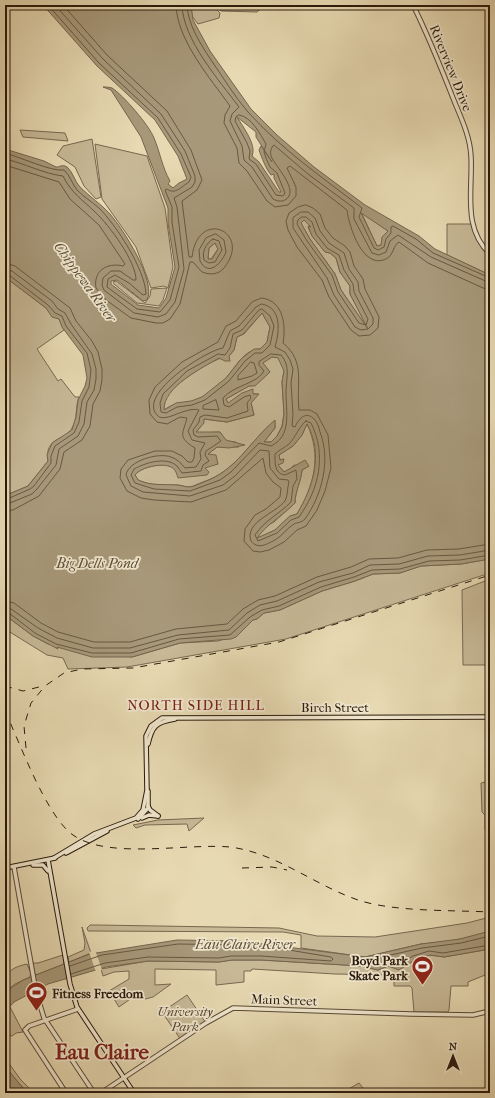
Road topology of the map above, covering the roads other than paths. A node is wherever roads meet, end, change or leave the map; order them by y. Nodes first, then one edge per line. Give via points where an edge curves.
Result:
1 (413, 5) edge
2 (490, 254) edge
3 (490, 717) edge
4 (147, 790) junction
5 (148, 805) junction
6 (145, 811) junction
7 (137, 820) junction
8 (54, 858) junction
9 (48, 860) junction
10 (26, 864) junction
11 (14, 867) junction
12 (5, 868) edge
13 (50, 875) junction
14 (78, 1009) junction
15 (490, 1011) edge
16 (46, 1020) junction
17 (124, 1078) junction
18 (66, 1093) edge
19 (94, 1093) edge
20 (101, 1093) edge
21 (134, 1093) edge

1 - 2 street, Riverview Drive via 438,59 468,138 471,156 471,218 477,236
3 - 4 street, Birch Street via 180,718 154,725 147,745
4 - 5 street
4 - 6 street
5 - 6 street
5 - 7 street via 149,810 158,816 147,816
6 - 7 street
6 - 8 street via 136,818 94,834
7 - 8 street via 101,834
8 - 9 street
9 - 10 street
9 - 13 street
10 - 11 street
10 - 13 street via 43,865
11 - 12 street
11 - 16 street via 34,984
13 - 14 street via 69,981
14 - 16 street
14 - 17 street
15 - 17 street, Main Street via 473,1015 429,1015 233,1008
16 - 18 street via 25,1029
16 - 19 street
17 - 20 street, Main Street
17 - 21 street

